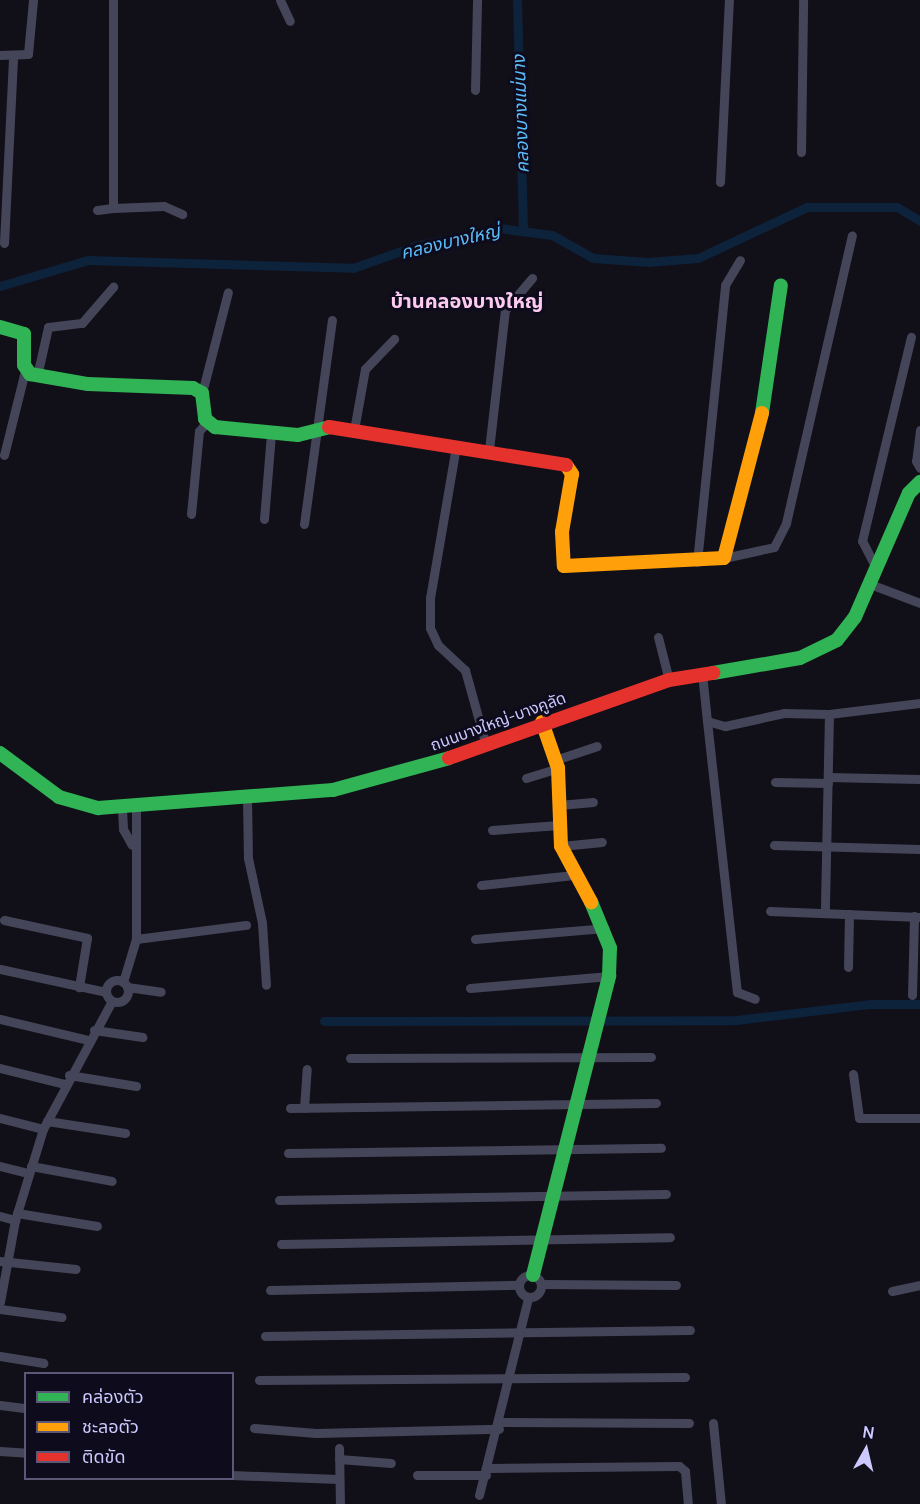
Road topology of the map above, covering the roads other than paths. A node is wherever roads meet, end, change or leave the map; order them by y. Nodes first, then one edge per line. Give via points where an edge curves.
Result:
1 (33, 0) edge
2 (113, 0) edge
3 (280, 0) edge
4 (477, 0) edge
5 (729, 0) edge
6 (803, 0) edge
7 (290, 21) dead end
8 (0, 55) edge
9 (14, 56) junction
10 (475, 90) dead end
11 (801, 152) dead end
12 (720, 182) dead end
13 (113, 208) junction
14 (97, 210) dead end
15 (182, 214) dead end
16 (852, 235) dead end
17 (4, 243) dead end
18 (740, 260) dead end
19 (532, 278) dead end
20 (781, 285) dead end
21 (113, 287) dead end
22 (228, 292) dead end
23 (332, 320) dead end
24 (0, 327) edge
25 (911, 337) dead end
26 (394, 339) dead end
27 (31, 374) junction
28 (202, 393) junction
29 (207, 422) junction
30 (318, 428) junction
31 (354, 430) junction
32 (920, 430) edge
33 (271, 433) junction
34 (456, 446) junction
35 (489, 450) junction
36 (4, 455) dead end
37 (920, 468) edge
38 (920, 482) edge
39 (191, 514) dead end
40 (264, 519) dead end
41 (304, 524) dead end
42 (724, 558) junction
43 (697, 562) junction
44 (876, 568) junction
45 (870, 584) junction
46 (920, 603) edge
47 (658, 637) dead end
48 (702, 673) junction
49 (669, 680) junction
50 (920, 703) edge
51 (829, 714) junction
52 (707, 722) junction
53 (542, 723) junction
54 (485, 742) junction
55 (597, 746) dead end
56 (0, 753) edge
57 (556, 764) junction
58 (526, 778) dead end
59 (920, 779) edge
60 (828, 780) junction
61 (775, 782) dead end
62 (247, 797) junction
63 (594, 802) dead end
64 (559, 805) junction
65 (129, 808) junction
66 (559, 825) junction
67 (492, 830) dead end
68 (602, 842) dead end
69 (132, 845) junction
70 (774, 845) dead end
71 (561, 846) junction
72 (827, 847) junction
73 (920, 849) edge
74 (573, 875) junction
75 (481, 885) dead end
76 (770, 911) dead end
77 (825, 913) junction
78 (849, 914) junction
79 (917, 916) edge
80 (4, 920) dead end
81 (246, 925) dead end
82 (605, 928) junction
83 (136, 939) junction
84 (475, 939) dead end
85 (848, 967) dead end
86 (0, 969) edge
87 (609, 976) junction
88 (125, 985) junction
89 (266, 985) dead end
90 (79, 987) junction
91 (470, 988) dead end
92 (106, 992) junction
93 (162, 992) dead end
94 (912, 995) dead end
95 (754, 999) dead end
96 (112, 1001) junction
97 (0, 1018) edge
98 (94, 1030) junction
99 (142, 1037) dead end
100 (88, 1040) junction
101 (590, 1057) junction
102 (651, 1057) dead end
103 (350, 1058) dead end
104 (0, 1068) edge
105 (307, 1069) dead end
106 (853, 1074) dead end
107 (69, 1075) junction
108 (64, 1084) junction
109 (136, 1086) dead end
110 (577, 1102) junction
111 (656, 1102) dead end
112 (290, 1108) dead end
113 (304, 1108) junction
114 (0, 1118) edge
115 (920, 1118) edge
116 (45, 1125) junction
117 (125, 1133) dead end
118 (661, 1148) dead end
119 (564, 1149) junction
120 (288, 1153) dead end
121 (0, 1167) edge
122 (29, 1170) junction
123 (112, 1181) dead end
124 (553, 1194) junction
125 (666, 1194) dead end
126 (279, 1200) dead end
127 (0, 1216) edge
128 (16, 1216) junction
129 (97, 1226) dead end
130 (670, 1237) dead end
131 (542, 1240) junction
132 (281, 1244) dead end
133 (4, 1261) edge
134 (76, 1269) dead end
135 (537, 1280) junction
136 (519, 1285) junction
137 (676, 1285) dead end
138 (920, 1285) edge
139 (270, 1290) dead end
140 (892, 1291) dead end
141 (528, 1298) junction
142 (0, 1302) edge
143 (0, 1309) edge
144 (61, 1317) dead end
145 (690, 1330) dead end
146 (521, 1332) junction
147 (266, 1336) dead end
148 (0, 1356) edge
149 (43, 1363) dead end
150 (512, 1377) junction
151 (686, 1377) dead end
152 (259, 1380) dead end
153 (0, 1405) edge
154 (24, 1408) edge
155 (689, 1423) dead end
156 (713, 1423) dead end
157 (500, 1425) junction
158 (254, 1428) dead end
159 (339, 1448) dead end
160 (0, 1451) edge
161 (24, 1452) edge
162 (339, 1460) junction
163 (391, 1464) dead end
164 (487, 1471) junction
165 (234, 1475) edge
166 (417, 1476) dead end
167 (339, 1479) junction
168 (479, 1495) dead end
169 (340, 1504) edge
170 (688, 1504) edge
171 (721, 1504) edge

1 - 9 street via 30,50
2 - 13 street
3 - 7 street
4 - 10 street
5 - 12 street
6 - 11 street
8 - 9 street
9 - 17 street
13 - 14 street
13 - 15 street via 164,206
16 - 42 street via 786,523 774,547
18 - 43 street via 725,285
19 - 35 street via 505,310
20 - 42 street via 758,441
21 - 27 street via 82,323 48,327
22 - 28 street
23 - 30 street
24 - 27 street via 24,334
25 - 44 street via 862,541
26 - 31 street via 365,369
27 - 28 street via 193,388
27 - 36 street
28 - 29 street
29 - 33 street
29 - 39 street via 200,431
30 - 31 street
30 - 33 street via 298,435
30 - 41 street
31 - 34 street
32 - 37 street
33 - 40 street
34 - 35 street
34 - 54 street via 430,598 430,628 438,645 465,670
35 - 43 street via 568,464 564,566
38 - 44 street, ถนนบางใหญ่-บางคูลัด via 909,493
42 - 43 street
44 - 45 street, ถนนบางใหญ่-บางคูลัด
45 - 46 street
45 - 48 street, ถนนบางใหญ่-บางคูลัด via 842,634 818,652
47 - 49 street
48 - 49 street, ถนนบางใหญ่-บางคูลัด
48 - 52 street
49 - 53 street, ถนนบางใหญ่-บางคูลัด
50 - 51 street
51 - 52 street via 784,713 733,725
51 - 60 street
52 - 95 street via 737,992
53 - 54 street, ถนนบางใหญ่-บางคูลัด
53 - 57 street
54 - 62 street, ถนนบางใหญ่-บางคูลัด via 380,781
55 - 57 street
56 - 65 street, ถนนบางใหญ่-บางคูลัด via 59,797
57 - 58 street
57 - 64 street
59 - 60 street
60 - 61 street
60 - 72 street
62 - 65 street, ถนนบางใหญ่-บางคูลัด
62 - 89 street via 248,858 262,923
63 - 64 street
64 - 66 street
65 - 69 street via 138,828
65 - 69 street via 123,829
66 - 67 street
66 - 71 street
68 - 71 street
69 - 83 street
70 - 72 street
71 - 74 street
72 - 73 street
72 - 77 street
74 - 75 street
74 - 82 street
76 - 77 street
77 - 78 street
78 - 79 street
78 - 85 street
79 - 94 street
80 - 90 street via 82,935 87,944
81 - 83 street
82 - 84 street
82 - 87 street
83 - 88 street
86 - 90 street
87 - 91 street
87 - 101 street
88 - 92 street via 109,983
88 - 93 street
88 - 96 street via 124,999
90 - 92 street
92 - 96 street
96 - 98 street
97 - 100 street
98 - 99 street
98 - 100 street
100 - 107 street
101 - 102 street
101 - 103 street
101 - 110 street
104 - 108 street
105 - 113 street
106 - 115 street via 859,1118
107 - 108 street
107 - 109 street
108 - 116 street
110 - 111 street
110 - 113 street
110 - 119 street
112 - 113 street
114 - 116 street
116 - 117 street
116 - 122 street
118 - 119 street
119 - 120 street
119 - 124 street
121 - 122 street
122 - 123 street
122 - 128 street
124 - 125 street
124 - 126 street
124 - 131 street
127 - 128 street
128 - 129 street
128 - 133 street
130 - 131 street
131 - 132 street
131 - 135 street
133 - 134 street
133 - 142 street
135 - 136 street
135 - 137 street
135 - 141 street via 540,1293
136 - 139 street
136 - 141 street
138 - 140 street
141 - 146 street
143 - 144 street
145 - 146 street
146 - 147 street
146 - 150 street
148 - 149 street
150 - 151 street
150 - 152 street
150 - 157 street
153 - 154 street
155 - 157 street
156 - 171 street
157 - 158 street via 316,1433
157 - 164 street
159 - 162 street
160 - 161 street
162 - 163 street
162 - 167 street
164 - 166 street
164 - 168 street
164 - 170 street via 679,1466 685,1471
165 - 167 street
167 - 169 street

